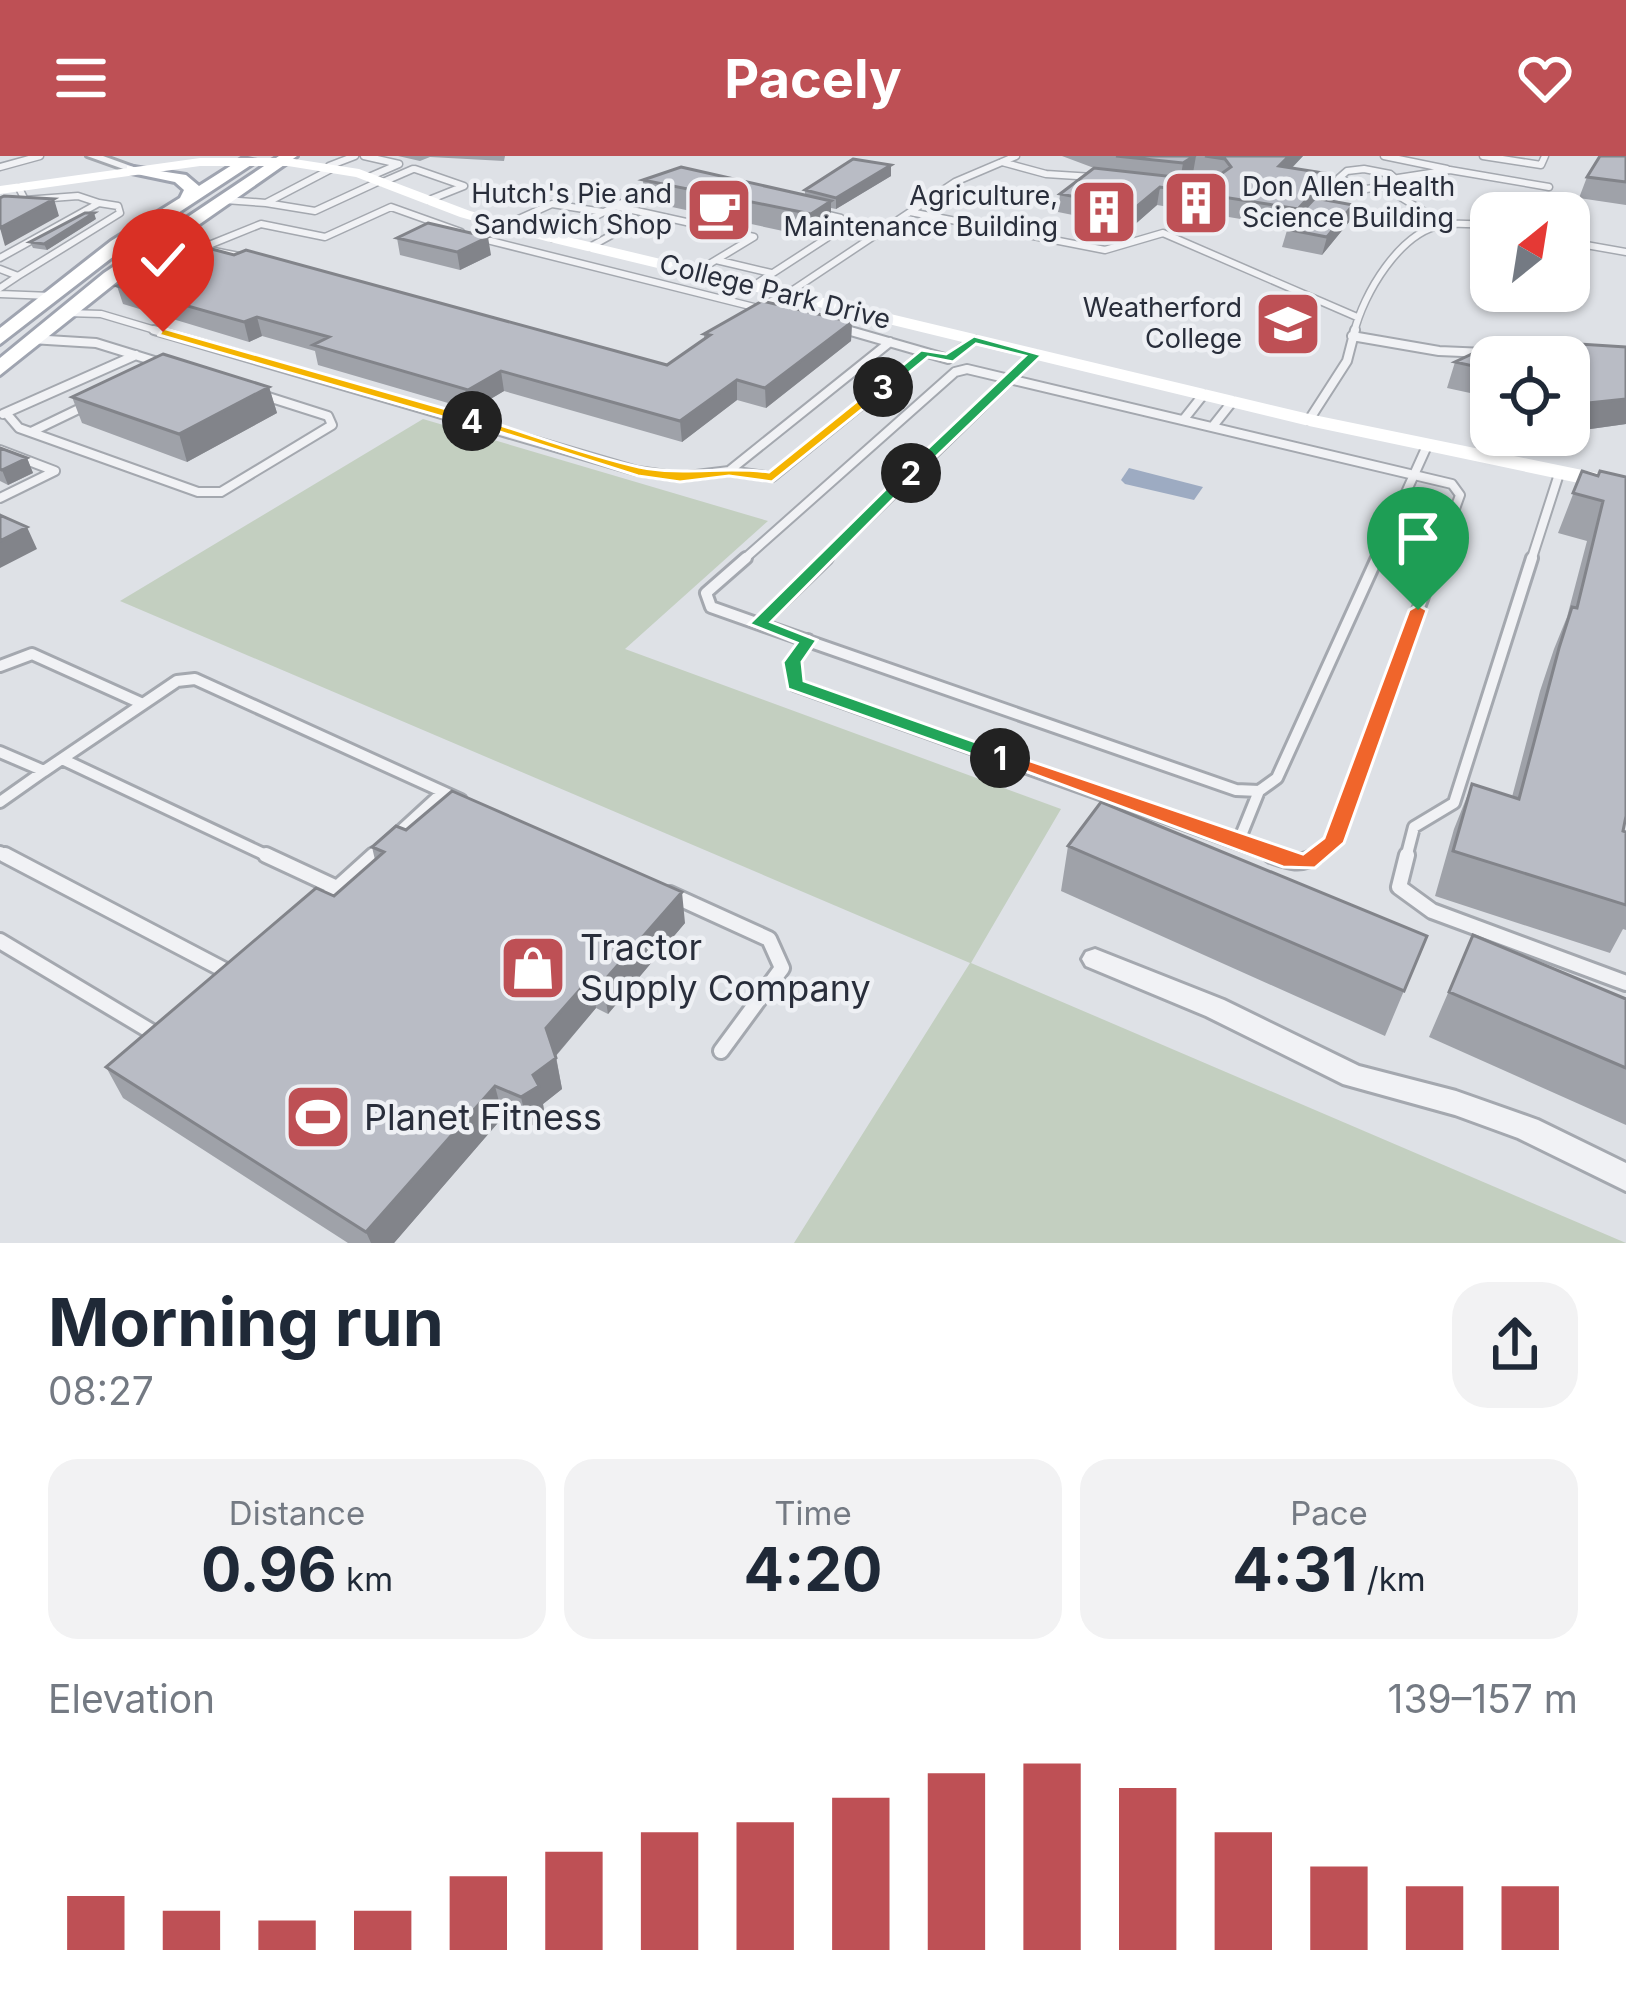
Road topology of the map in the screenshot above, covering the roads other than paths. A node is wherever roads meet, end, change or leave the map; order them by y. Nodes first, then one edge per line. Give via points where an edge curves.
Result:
1 (40, 156) edge
2 (92, 156) edge
3 (360, 156) edge
4 (1016, 156) edge
5 (1384, 156) edge
6 (1483, 156) edge
7 (1545, 156) edge
8 (253, 158) edge
9 (285, 159) edge
10 (1002, 162) junction
11 (399, 164) junction
12 (0, 167) edge
13 (332, 167) junction
14 (134, 169) junction
15 (415, 170) junction
16 (1450, 170) junction
17 (1104, 177) edge
18 (1398, 178) junction
19 (378, 180) junction
20 (667, 182) edge
21 (1172, 186) edge
22 (1549, 187) dead end
23 (19, 188) junction
24 (1184, 188) junction
25 (0, 190) edge
26 (1387, 190) junction
27 (188, 196) junction
28 (225, 200) junction
29 (429, 200) junction
30 (98, 203) junction
31 (266, 203) junction
32 (614, 206) junction
33 (603, 212) junction
34 (910, 212) junction
35 (819, 213) edge
36 (650, 214) junction
37 (1445, 224) junction
38 (1470, 225) edge
39 (503, 226) junction
40 (551, 238) junction
41 (164, 241) junction
42 (206, 246) junction
43 (1590, 246) edge
44 (590, 248) junction
45 (1626, 252) edge
46 (620, 254) junction
47 (0, 258) edge
48 (258, 260) edge
49 (716, 260) junction
50 (597, 268) junction
51 (0, 269) edge
52 (696, 272) junction
53 (772, 273) junction
54 (18, 276) junction
55 (753, 286) junction
56 (0, 291) edge
57 (57, 304) junction
58 (783, 304) junction
59 (757, 308) junction
60 (866, 314) junction
61 (1357, 317) junction
62 (738, 320) edge
63 (823, 324) edge
64 (845, 329) junction
65 (1352, 336) junction
66 (0, 338) edge
67 (31, 339) junction
68 (974, 340) junction
69 (890, 342) junction
70 (926, 352) junction
71 (1470, 354) edge
72 (1035, 355) junction
73 (136, 356) junction
74 (0, 369) edge
75 (149, 375) edge
76 (1010, 376) junction
77 (260, 394) edge
78 (1204, 395) junction
79 (1232, 402) junction
80 (90, 404) edge
81 (3, 414) edge
82 (1184, 418) junction
83 (1309, 420) junction
84 (1214, 426) junction
85 (31, 432) junction
86 (1427, 446) junction
87 (0, 450) edge
88 (729, 471) junction
89 (1412, 474) junction
90 (1559, 474) junction
91 (1626, 486) edge
92 (0, 498) edge
93 (758, 624) junction
94 (808, 640) junction
95 (0, 666) edge
96 (142, 704) junction
97 (0, 752) edge
98 (62, 759) junction
99 (44, 771) junction
100 (1259, 791) junction
101 (443, 792) junction
102 (465, 801) edge
103 (0, 802) edge
104 (1238, 843) junction
105 (0, 852) edge
106 (337, 888) junction
107 (660, 890) edge
108 (304, 918) edge
109 (0, 941) edge
110 (1095, 959) dead end
111 (1626, 983) edge
112 (225, 990) edge
113 (171, 1032) edge
114 (721, 1051) dead end
115 (1626, 1178) edge

1 - 12 lane
2 - 14 street
3 - 11 lane
3 - 13 lane
4 - 10 lane
5 - 16 lane
6 - 7 lane via 1540,165
8 - 9 street, College Park Drive
8 - 14 street, College Park Drive
8 - 27 main road
9 - 13 street, College Park Drive
9 - 28 main road
10 - 17 lane
10 - 34 lane
11 - 15 lane
11 - 19 lane
13 - 19 street, College Park Drive
13 - 31 lane
14 - 23 street, College Park Drive
14 - 27 main road via 180,178 193,189
15 - 19 lane
15 - 29 lane via 464,186
16 - 18 lane
16 - 22 lane
18 - 26 lane via 1400,186
18 - 26 lane via 1364,170 1339,176
19 - 29 street, College Park Drive
19 - 31 lane via 315,211
20 - 32 lane
21 - 24 lane
23 - 25 street, College Park Drive
23 - 30 lane via 25,200 78,196
24 - 24 lane via 1209,192 1220,184 1201,179
26 - 37 lane
27 - 57 main road
28 - 31 lane
28 - 41 main road
29 - 39 street, College Park Drive
30 - 47 lane
30 - 54 lane via 120,213
32 - 33 lane
32 - 36 lane
33 - 39 lane via 552,204
33 - 40 lane
34 - 58 lane
34 - 61 lane via 1114,251 1139,234 1163,233
35 - 53 lane via 841,218 836,232
36 - 44 lane
36 - 49 lane via 754,237
37 - 38 lane
37 - 61 lane via 1413,236
39 - 40 street, College Park Drive
40 - 44 street, College Park Drive
41 - 42 lane
41 - 57 main road
42 - 48 lane
42 - 50 lane via 262,224 325,237 391,207
43 - 45 lane
44 - 46 street, College Park Drive
46 - 50 lane
46 - 52 street, College Park Drive
49 - 52 lane
49 - 53 lane
50 - 59 lane
51 - 54 lane
52 - 55 street, College Park Drive
53 - 55 lane
54 - 56 lane
55 - 58 street, College Park Drive
56 - 57 lane
57 - 66 main road
57 - 67 main road
57 - 88 lane via 638,471
58 - 59 lane
58 - 59 lane
58 - 60 street, College Park Drive
59 - 62 lane
60 - 64 lane
60 - 68 street, College Park Drive
61 - 65 lane
63 - 64 lane
64 - 69 lane
65 - 71 lane
65 - 83 lane via 1347,361
67 - 73 lane via 96,343
67 - 74 main road
68 - 70 lane via 948,359
68 - 72 street, College Park Drive
69 - 70 lane
69 - 88 lane
70 - 88 lane via 772,477
72 - 76 lane
72 - 78 street, College Park Drive
73 - 75 lane via 169,366
73 - 81 lane
76 - 82 lane
76 - 93 lane
76 - 93 lane via 955,372 706,593 711,607
77 - 85 lane via 328,416 332,425 221,492
78 - 79 street, College Park Drive
78 - 82 lane
79 - 83 street, College Park Drive
79 - 84 lane
80 - 85 lane
81 - 85 lane
82 - 84 lane
83 - 86 street, College Park Drive
84 - 89 lane
86 - 89 lane
86 - 90 street, College Park Drive
87 - 92 lane via 55,471
89 - 100 lane via 1277,778
89 - 104 lane via 1452,484 1460,495 1334,843 1307,862
90 - 91 street, College Park Drive
90 - 111 lane via 1454,803 1414,827 1399,886 1432,911
93 - 94 lane
94 - 100 lane via 1236,790
94 - 104 lane via 792,662 795,685
95 - 96 lane via 32,653
96 - 98 lane
96 - 101 lane via 177,681 196,680
97 - 99 lane
98 - 99 lane
98 - 106 lane
99 - 103 lane
100 - 104 lane
101 - 102 lane
101 - 106 lane
105 - 112 lane via 238,977
106 - 108 lane
107 - 114 lane via 769,939 782,968
109 - 113 lane via 158,1035
110 - 115 street via 1353,1076 1528,1129

